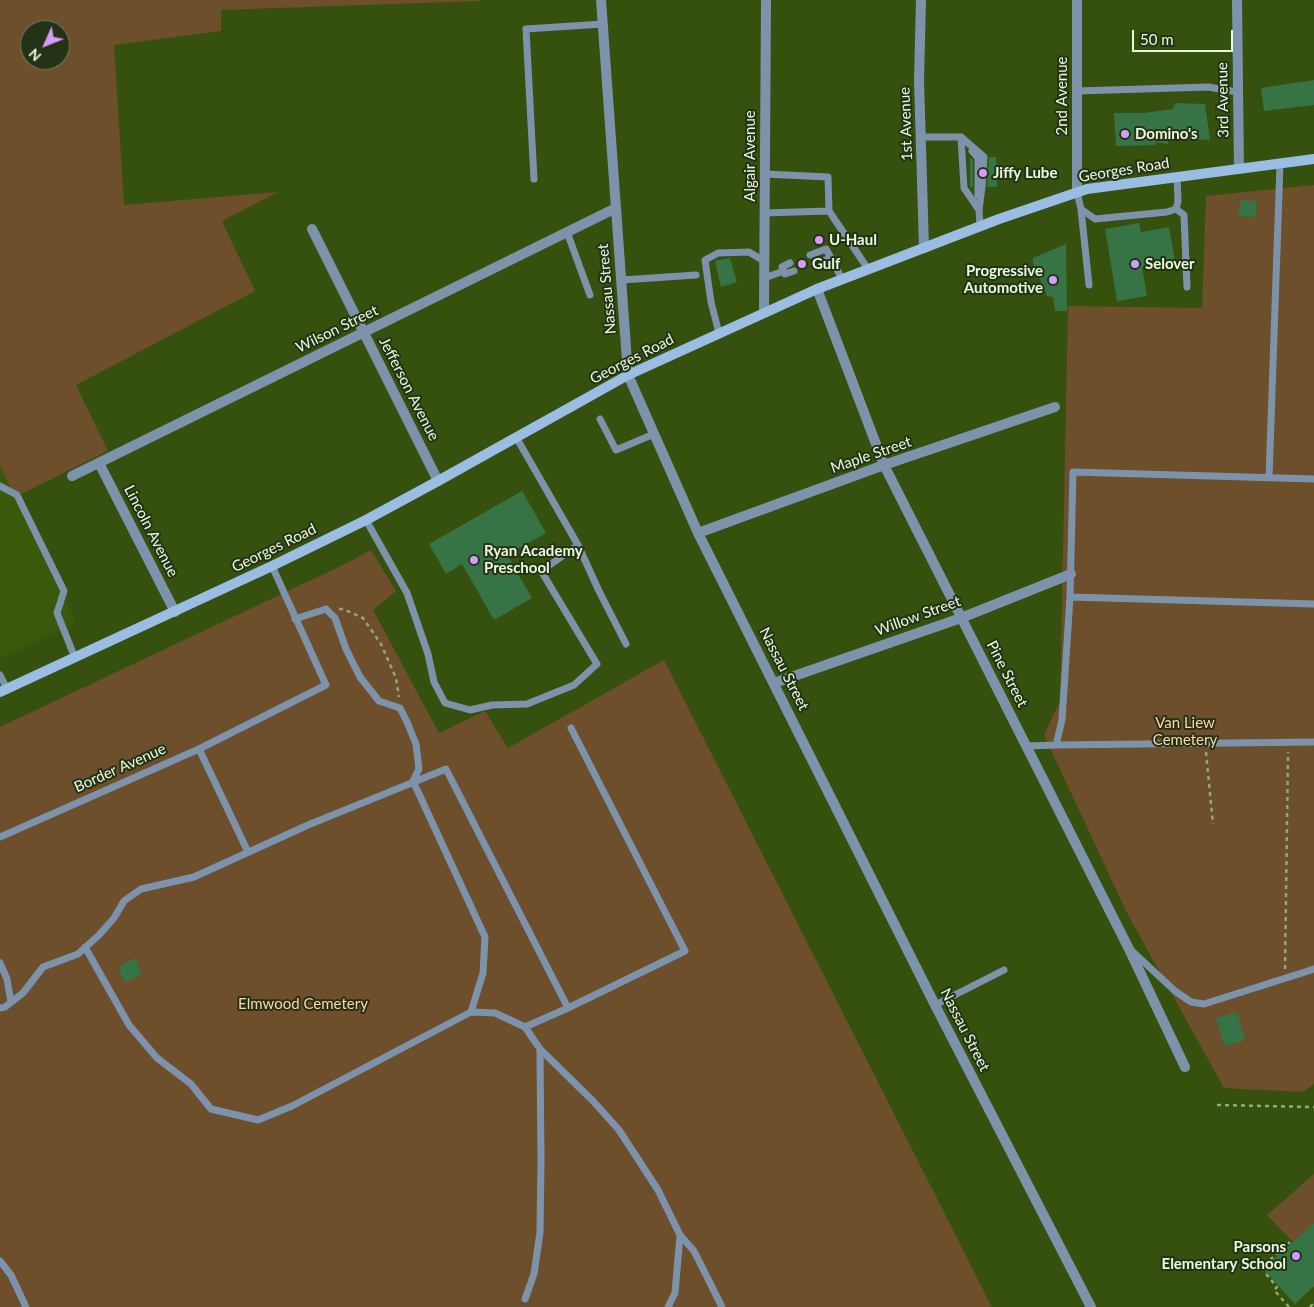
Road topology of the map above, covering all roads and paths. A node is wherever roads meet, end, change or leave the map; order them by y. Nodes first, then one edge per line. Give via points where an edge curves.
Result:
1 (601, 0) edge
2 (766, 0) edge
3 (921, 0) edge
4 (1077, 0) edge
5 (1237, 0) edge
6 (603, 24) junction
7 (1077, 91) junction
8 (1238, 92) junction
9 (921, 137) junction
10 (961, 137) junction
11 (1314, 159) edge
12 (1280, 164) junction
13 (1239, 169) junction
14 (765, 174) junction
15 (1177, 177) junction
16 (534, 179) dead end
17 (1076, 192) junction
18 (616, 208) junction
19 (1081, 208) junction
20 (1176, 209) junction
21 (979, 210) junction
22 (828, 211) junction
23 (764, 213) junction
24 (980, 226) junction
25 (312, 230) dead end
26 (567, 232) junction
27 (924, 248) junction
28 (810, 255) dead end
29 (831, 258) junction
30 (764, 261) junction
31 (790, 263) dead end
32 (814, 264) dead end
33 (868, 269) junction
34 (784, 271) junction
35 (794, 271) dead end
36 (696, 275) dead end
37 (764, 278) junction
38 (842, 279) junction
39 (622, 280) junction
40 (1088, 285) dead end
41 (1187, 287) dead end
42 (817, 289) junction
43 (590, 295) dead end
44 (764, 312) junction
45 (364, 332) junction
46 (718, 333) junction
47 (628, 375) junction
48 (1055, 407) dead end
49 (600, 420) dead end
50 (654, 434) junction
51 (516, 437) junction
52 (100, 462) junction
53 (884, 465) junction
54 (72, 476) dead end
55 (1269, 478) junction
56 (1314, 479) edge
57 (438, 481) junction
58 (0, 486) edge
59 (366, 520) junction
60 (698, 532) junction
61 (578, 545) junction
62 (272, 566) junction
63 (1071, 574) junction
64 (1070, 597) junction
65 (1314, 604) edge
66 (326, 609) junction
67 (175, 612) junction
68 (962, 618) junction
69 (295, 619) junction
70 (626, 644) dead end
71 (74, 658) junction
72 (0, 674) edge
73 (774, 683) junction
74 (3, 690) edge
75 (400, 708) junction
76 (570, 728) dead end
77 (1288, 742) junction
78 (1314, 742) edge
79 (1205, 743) junction
80 (1056, 745) junction
81 (1026, 746) junction
82 (199, 749) junction
83 (413, 781) junction
84 (1213, 824) dead end
85 (0, 837) edge
86 (248, 852) junction
87 (85, 947) junction
88 (1129, 949) junction
89 (0, 963) edge
90 (1314, 969) edge
91 (1004, 970) dead end
92 (1285, 978) junction
93 (11, 1002) junction
94 (935, 1006) junction
95 (0, 1008) edge
96 (568, 1008) junction
97 (471, 1012) junction
98 (525, 1027) junction
99 (540, 1048) junction
100 (1185, 1067) dead end
101 (1217, 1105) dead end
102 (1314, 1107) edge
103 (680, 1235) junction
104 (1290, 1242) dead end
105 (0, 1261) edge
106 (525, 1299) dead end
107 (1314, 1303) edge
108 (26, 1307) edge
109 (668, 1307) edge
110 (722, 1307) edge
111 (1091, 1307) edge
112 (1288, 1307) edge
113 (1310, 1307) edge

1 - 6 street, Nassau Street
2 - 14 street, Algair Avenue
3 - 9 street, 1st Avenue
4 - 7 street, 2nd Avenue
5 - 8 street, 3rd Avenue
6 - 16 lane via 526,30
6 - 18 street, Nassau Street
7 - 8 lane via 1208,87
7 - 17 street, 2nd Avenue
8 - 13 street, 3rd Avenue
9 - 10 lane
9 - 27 street, 1st Avenue
10 - 21 lane via 964,188
10 - 21 lane via 978,158
11 - 12 street, Georges Road
12 - 13 street, Georges Road
12 - 55 lane
13 - 15 street, Georges Road
14 - 22 lane via 828,178
14 - 23 street, Algair Avenue
15 - 17 street, Georges Road
15 - 20 lane
17 - 19 lane
17 - 24 street, Georges Road
18 - 26 street, Wilson Street
18 - 39 street, Nassau Street
19 - 20 lane via 1095,219
19 - 40 lane
20 - 41 lane via 1184,215
21 - 24 lane
22 - 23 lane
22 - 33 lane
23 - 30 street, Algair Avenue
24 - 27 street, Georges Road
25 - 45 street, Jefferson Avenue
26 - 43 lane
26 - 45 street, Wilson Street
27 - 33 street, Georges Road
28 - 29 lane via 826,249
29 - 32 lane
29 - 38 lane
30 - 37 street, Algair Avenue
30 - 46 lane via 749,252 718,253 705,260
31 - 34 lane via 782,267
33 - 38 street, Georges Road
34 - 35 lane via 786,274
34 - 37 lane
36 - 39 lane
37 - 44 street, Algair Avenue
38 - 42 street, Georges Road
39 - 47 street, Nassau Street
42 - 44 street, Georges Road
42 - 53 street, Pine Street
44 - 46 street, Georges Road
45 - 52 street, Wilson Street
45 - 57 street, Jefferson Avenue
46 - 47 street, Georges Road
47 - 50 street, Nassau Street
47 - 51 street, Georges Road
48 - 53 street, Maple Street
49 - 50 lane via 616,450
50 - 60 street, Nassau Street
51 - 57 street, Georges Road
51 - 61 lane
52 - 54 street, Wilson Street
52 - 67 street, Lincoln Avenue
53 - 60 street, Maple Street
53 - 68 street, Pine Street
55 - 56 lane
55 - 63 lane via 1073,472
57 - 59 street, Georges Road
58 - 71 lane via 17,495 64,591 57,613
59 - 61 lane via 407,593 434,682 445,703 470,710 492,705 527,704 574,685 597,664 543,574 547,567
59 - 62 street, Georges Road
60 - 73 street, Nassau Street
61 - 70 lane
62 - 67 street, Georges Road
62 - 69 lane
63 - 64 lane
63 - 68 street, Willow Street
64 - 65 lane
64 - 80 lane via 1062,720
66 - 69 lane
66 - 75 lane via 335,618 360,677 379,700
66 - 75 path via 343,608 363,618 381,644 396,678
67 - 71 street, Georges Road
68 - 73 street, Willow Street
68 - 81 street, Pine Street
69 - 82 lane, Border Avenue via 326,685
71 - 74 street, Georges Road
72 - 74 lane
73 - 94 street, Nassau Street
75 - 83 lane via 416,744 419,769
76 - 96 lane via 685,951
77 - 78 lane
77 - 79 lane
77 - 92 path
79 - 80 lane
79 - 84 path
80 - 81 lane
81 - 88 street, Pine Street
82 - 85 lane, Border Avenue
82 - 86 lane
83 - 86 lane
83 - 96 lane via 446,769
83 - 97 lane via 485,937 483,973
86 - 87 lane via 194,877 142,889 124,901 99,936
87 - 93 lane via 78,954 44,967 23,993
87 - 97 lane via 129,1025 156,1058 191,1084 211,1109 258,1120 292,1106
88 - 92 lane via 1191,1002 1204,1004
88 - 100 street, Pine Street
89 - 93 lane
90 - 92 lane
91 - 94 lane
93 - 95 lane
94 - 111 street, Nassau Street
96 - 98 lane
97 - 98 lane via 495,1013
98 - 99 lane
99 - 103 lane via 619,1130 658,1190
99 - 106 lane via 540,1232 534,1274
101 - 102 path
103 - 109 lane via 675,1294
103 - 110 lane via 694,1251
104 - 112 path via 1261,1268
105 - 108 lane via 11,1275
107 - 113 path

